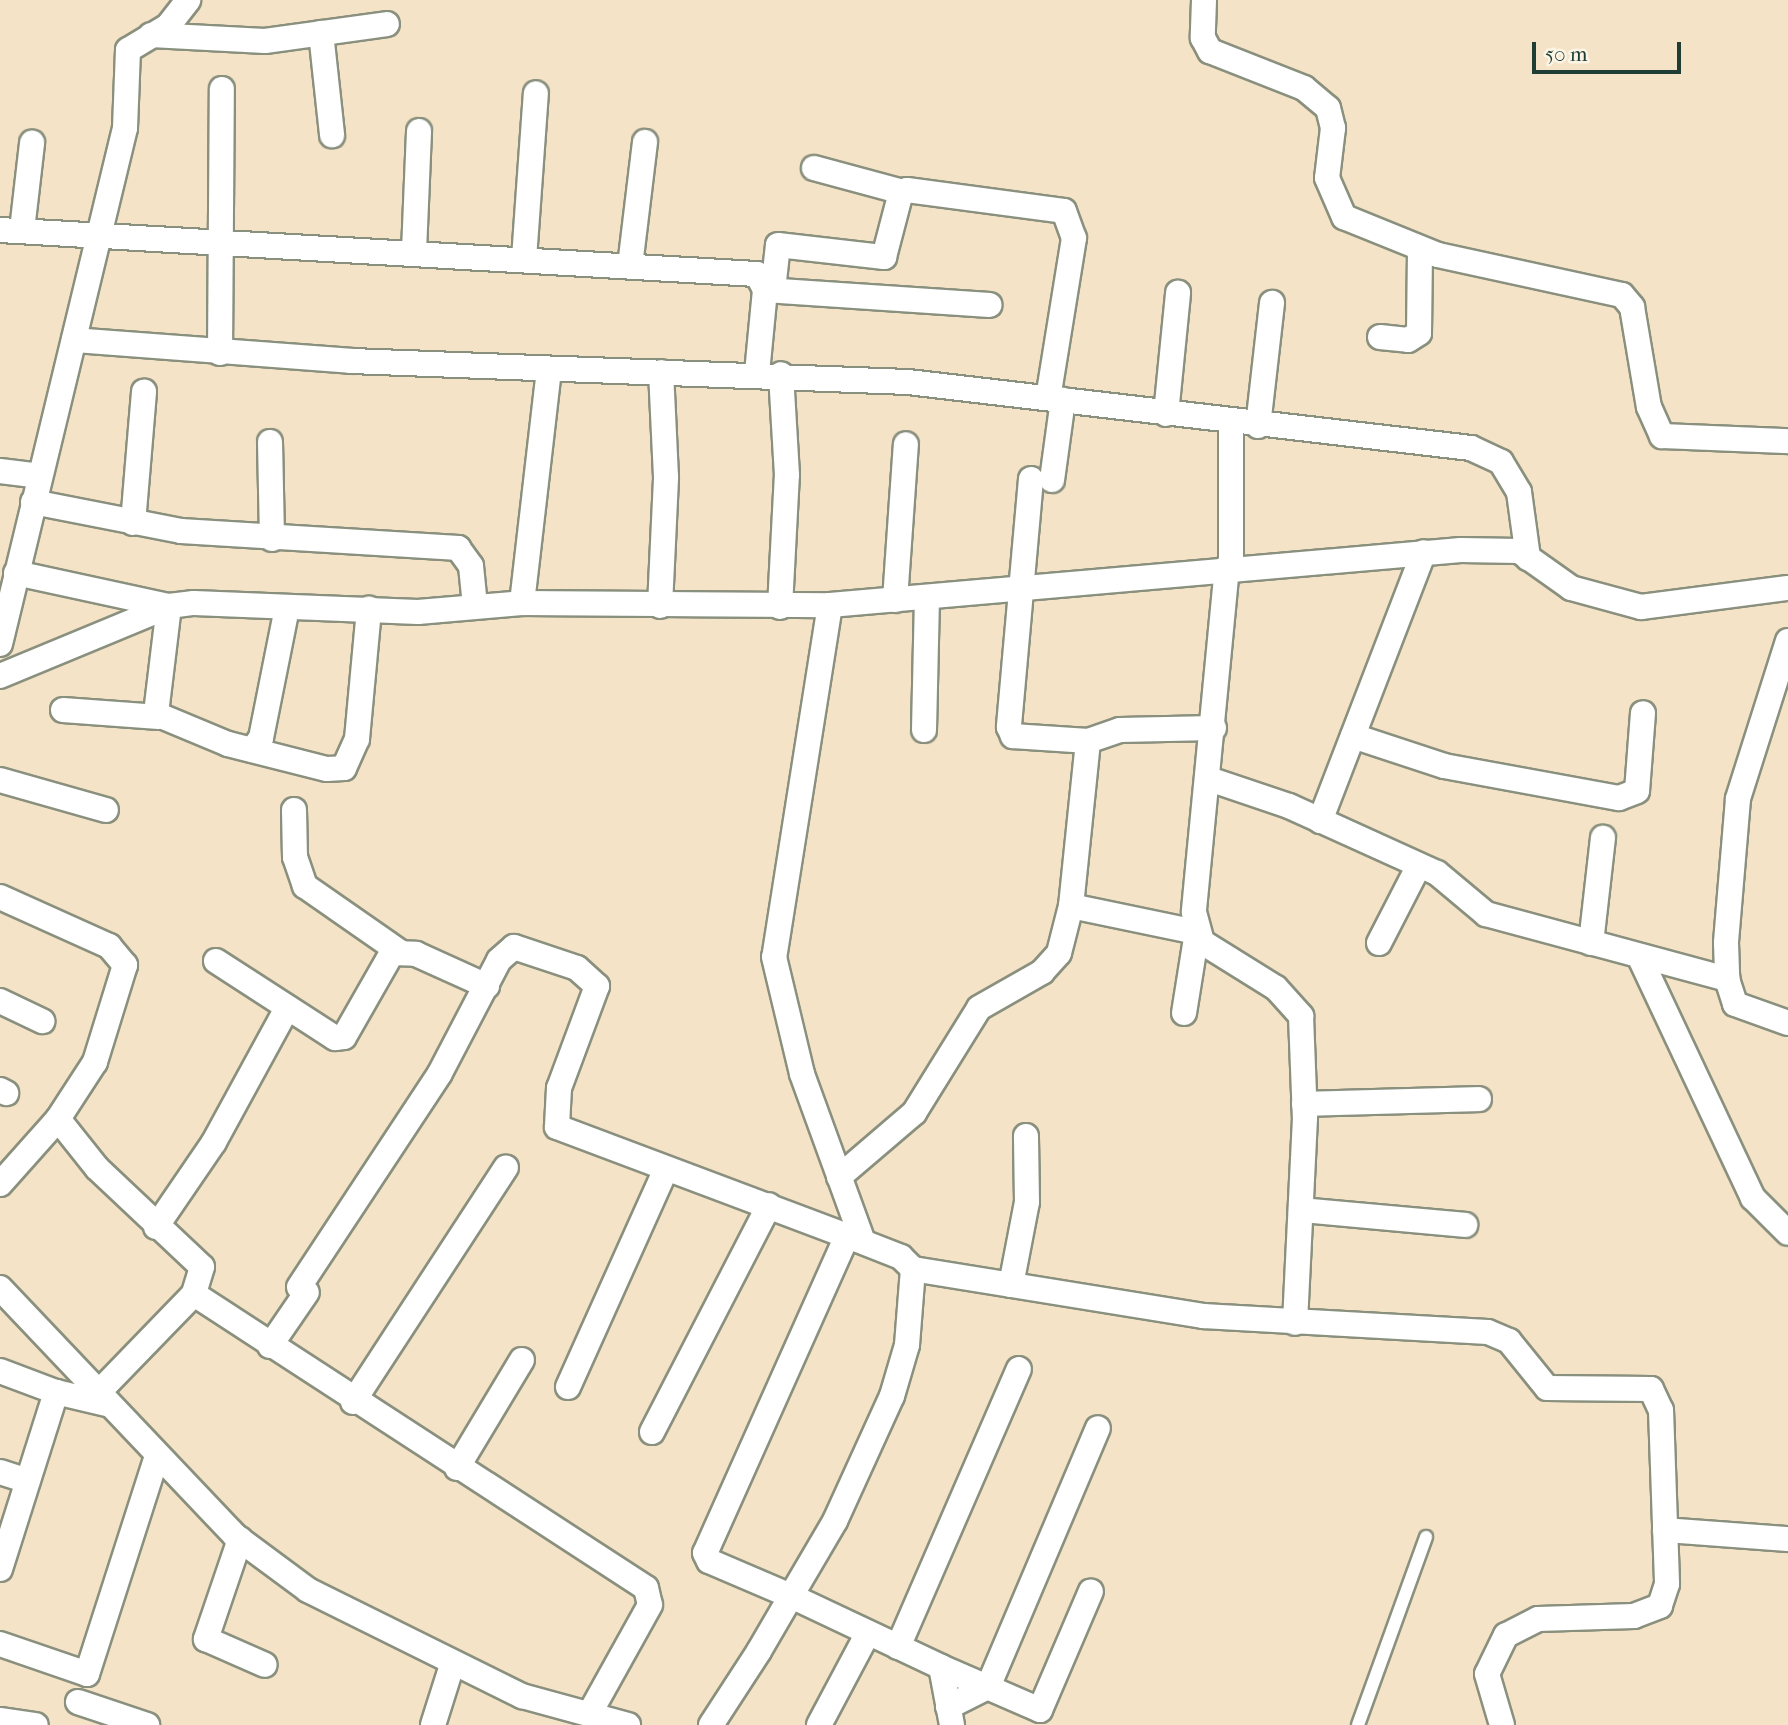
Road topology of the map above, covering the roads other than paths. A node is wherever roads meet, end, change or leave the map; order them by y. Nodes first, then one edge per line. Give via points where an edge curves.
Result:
1 (188, 0) edge
2 (1204, 0) edge
3 (387, 24) dead end
4 (321, 33) junction
5 (151, 35) junction
6 (222, 89) dead end
7 (536, 93) dead end
8 (419, 131) dead end
9 (332, 135) dead end
10 (645, 142) dead end
11 (32, 143) dead end
12 (814, 169) dead end
13 (903, 192) junction
14 (11, 230) edge
15 (101, 234) junction
16 (224, 242) junction
17 (1420, 249) junction
18 (414, 251) junction
19 (524, 259) junction
20 (629, 266) junction
21 (769, 290) junction
22 (1178, 293) dead end
23 (1272, 303) dead end
24 (989, 305) dead end
25 (1380, 337) dead end
26 (74, 340) junction
27 (220, 353) junction
28 (550, 370) junction
29 (661, 372) junction
30 (769, 373) junction
31 (144, 391) dead end
32 (1055, 399) junction
33 (1166, 414) junction
34 (1231, 422) junction
35 (1258, 426) junction
36 (1788, 441) edge
37 (270, 442) dead end
38 (906, 444) dead end
39 (0, 471) edge
40 (39, 476) junction
41 (33, 502) junction
42 (134, 523) junction
43 (272, 539) junction
44 (1423, 552) junction
45 (1528, 558) junction
46 (1229, 567) junction
47 (16, 573) junction
48 (1788, 588) edge
49 (1018, 590) junction
50 (928, 598) junction
51 (895, 600) junction
52 (522, 603) junction
53 (830, 605) junction
54 (169, 606) junction
55 (475, 606) junction
56 (660, 606) junction
57 (780, 607) junction
58 (369, 609) junction
59 (286, 613) dead end
60 (1788, 641) edge
61 (0, 644) edge
62 (0, 676) edge
63 (63, 710) dead end
64 (1643, 713) dead end
65 (159, 717) junction
66 (1214, 728) junction
67 (925, 730) dead end
68 (1353, 736) junction
69 (1088, 741) junction
70 (252, 750) junction
71 (1209, 779) junction
72 (0, 780) edge
73 (106, 810) dead end
74 (294, 810) dead end
75 (1320, 821) junction
76 (1603, 838) dead end
77 (1418, 867) junction
78 (0, 897) edge
79 (1071, 906) junction
80 (1197, 932) junction
81 (1380, 943) dead end
82 (1591, 943) junction
83 (400, 952) junction
84 (1641, 960) junction
85 (216, 961) dead end
86 (1727, 979) junction
87 (486, 986) junction
88 (0, 1001) edge
89 (288, 1009) junction
90 (1184, 1013) dead end
91 (42, 1021) dead end
92 (1788, 1023) edge
93 (1479, 1099) dead end
94 (1304, 1104) junction
95 (58, 1119) junction
96 (1026, 1136) dead end
97 (506, 1167) dead end
98 (665, 1171) junction
99 (839, 1177) junction
100 (0, 1184) edge
101 (769, 1205) junction
102 (1301, 1210) junction
103 (1465, 1225) dead end
104 (156, 1227) junction
105 (1788, 1233) edge
106 (854, 1238) junction
107 (913, 1269) junction
108 (1011, 1285) junction
109 (0, 1288) edge
110 (194, 1293) junction
111 (1294, 1323) junction
112 (270, 1346) junction
113 (522, 1360) dead end
114 (1019, 1368) dead end
115 (0, 1371) edge
116 (568, 1387) dead end
117 (56, 1392) junction
118 (101, 1399) junction
119 (353, 1402) junction
120 (1098, 1428) dead end
121 (652, 1432) dead end
122 (157, 1456) junction
123 (457, 1468) junction
124 (0, 1472) edge
125 (28, 1481) junction
126 (1665, 1531) junction
127 (1426, 1537) dead end
128 (240, 1539) junction
129 (1788, 1539) edge
130 (0, 1569) edge
131 (1091, 1591) dead end
132 (791, 1596) junction
133 (868, 1633) junction
134 (0, 1644) edge
135 (898, 1647) junction
136 (265, 1665) dead end
137 (452, 1665) junction
138 (941, 1667) junction
139 (87, 1674) junction
140 (988, 1688) junction
141 (591, 1710) junction
142 (78, 1714) edge
143 (950, 1716) edge
144 (3, 1722) edge
145 (36, 1725) edge
146 (148, 1725) edge
147 (433, 1725) edge
148 (628, 1725) edge
149 (712, 1725) edge
150 (819, 1725) edge
151 (1358, 1725) edge
152 (1502, 1725) edge

1 - 5 street via 175,20
2 - 17 street via 1210,51 1304,88 1328,108 1333,128 1326,178 1340,214 1369,232
3 - 4 street
4 - 5 street via 243,42
4 - 9 street
5 - 15 street via 128,50 125,128
6 - 16 street
7 - 19 street
8 - 18 street
10 - 20 street
11 - 14 street
12 - 13 street
13 - 21 street via 884,257 778,245
13 - 32 street via 1068,214 1074,238
14 - 15 street
15 - 16 street
15 - 26 street
16 - 18 street
16 - 27 street
17 - 25 street via 1419,333 1408,340
17 - 36 street via 1626,297 1649,407 1662,436
18 - 19 street
19 - 20 street
20 - 21 street via 757,274
21 - 24 street
21 - 30 street
22 - 33 street
23 - 35 street
26 - 27 street
26 - 40 street
27 - 28 street
28 - 29 street
28 - 52 street
29 - 30 street
29 - 56 street via 666,477
30 - 32 street
30 - 57 street via 788,475
31 - 42 street
32 - 33 street
32 - 49 street
33 - 34 street
34 - 35 street
34 - 46 street
35 - 45 street via 1487,453 1501,462 1519,492
37 - 43 street
38 - 51 street
39 - 40 street
40 - 41 street
41 - 42 street
41 - 47 street
42 - 43 street
43 - 55 street via 458,548 471,566
44 - 45 street via 1513,550
44 - 46 street
44 - 68 street
45 - 48 street via 1571,588 1641,607
46 - 49 street
46 - 66 street
47 - 54 street
47 - 61 street
49 - 50 street
49 - 69 street via 1009,727 1013,736
50 - 51 street
50 - 67 street
51 - 53 street
52 - 55 street
52 - 56 street
53 - 57 street
53 - 99 street via 774,957 802,1074
54 - 58 street via 242,602
54 - 62 street
54 - 65 street via 154,697
55 - 58 street
56 - 57 street
58 - 70 street via 349,763 327,769
59 - 70 street via 261,738
60 - 86 street via 1738,799
63 - 65 street
64 - 68 street via 1637,791 1619,798 1444,766
65 - 70 street
66 - 69 street via 1120,730
66 - 71 street
68 - 75 street
69 - 79 street
71 - 75 street
71 - 80 street
72 - 73 street
74 - 83 street via 295,858 305,886
75 - 77 street
76 - 82 street
77 - 81 street
77 - 82 street via 1446,878 1486,914
78 - 95 street via 110,946 125,962 94,1062
79 - 80 street
79 - 99 street via 1067,933 1049,965 979,1008 914,1114
80 - 90 street
80 - 94 street via 1202,942 1298,1009
82 - 84 street
83 - 87 street
83 - 89 street via 386,958 340,1039
84 - 86 street
84 - 105 street via 1753,1198
85 - 89 street
86 - 92 street via 1735,1004
87 - 98 street via 506,950 514,947 594,979 595,1000 553,1119 576,1139
87 - 112 street via 440,1073
88 - 91 street
89 - 104 street via 214,1142
93 - 94 street
94 - 102 street
95 - 100 street
95 - 104 street
96 - 108 street via 1027,1202
97 - 119 street
98 - 101 street
98 - 116 street
99 - 106 street
101 - 106 street
101 - 121 street
102 - 103 street
102 - 111 street
104 - 110 street via 202,1267
106 - 107 street
106 - 132 street via 705,1553 709,1561
107 - 108 street
107 - 132 street via 907,1345 892,1396
108 - 111 street via 1203,1316
109 - 118 street
110 - 112 street
110 - 118 street
111 - 126 street via 1488,1332 1509,1341 1547,1388 1651,1389 1661,1410
112 - 119 street
113 - 123 street
114 - 135 street
115 - 117 street
117 - 118 street
117 - 125 street
118 - 122 street
119 - 123 street
120 - 140 street
122 - 128 street
122 - 139 street
123 - 141 street via 646,1588 650,1605
124 - 125 street
125 - 130 street
126 - 129 street
126 - 152 street via 1667,1584 1657,1610 1538,1619 1506,1635 1487,1674
127 - 151 lane
128 - 136 street via 206,1639
128 - 137 street via 307,1590
131 - 140 street via 1040,1710
132 - 133 street
132 - 149 street
133 - 135 street
133 - 150 street
134 - 139 street
135 - 138 street
137 - 141 street via 522,1696
137 - 147 street
138 - 140 street
138 - 143 street
139 - 142 street
140 - 143 street
141 - 148 street
142 - 146 street
144 - 145 street

